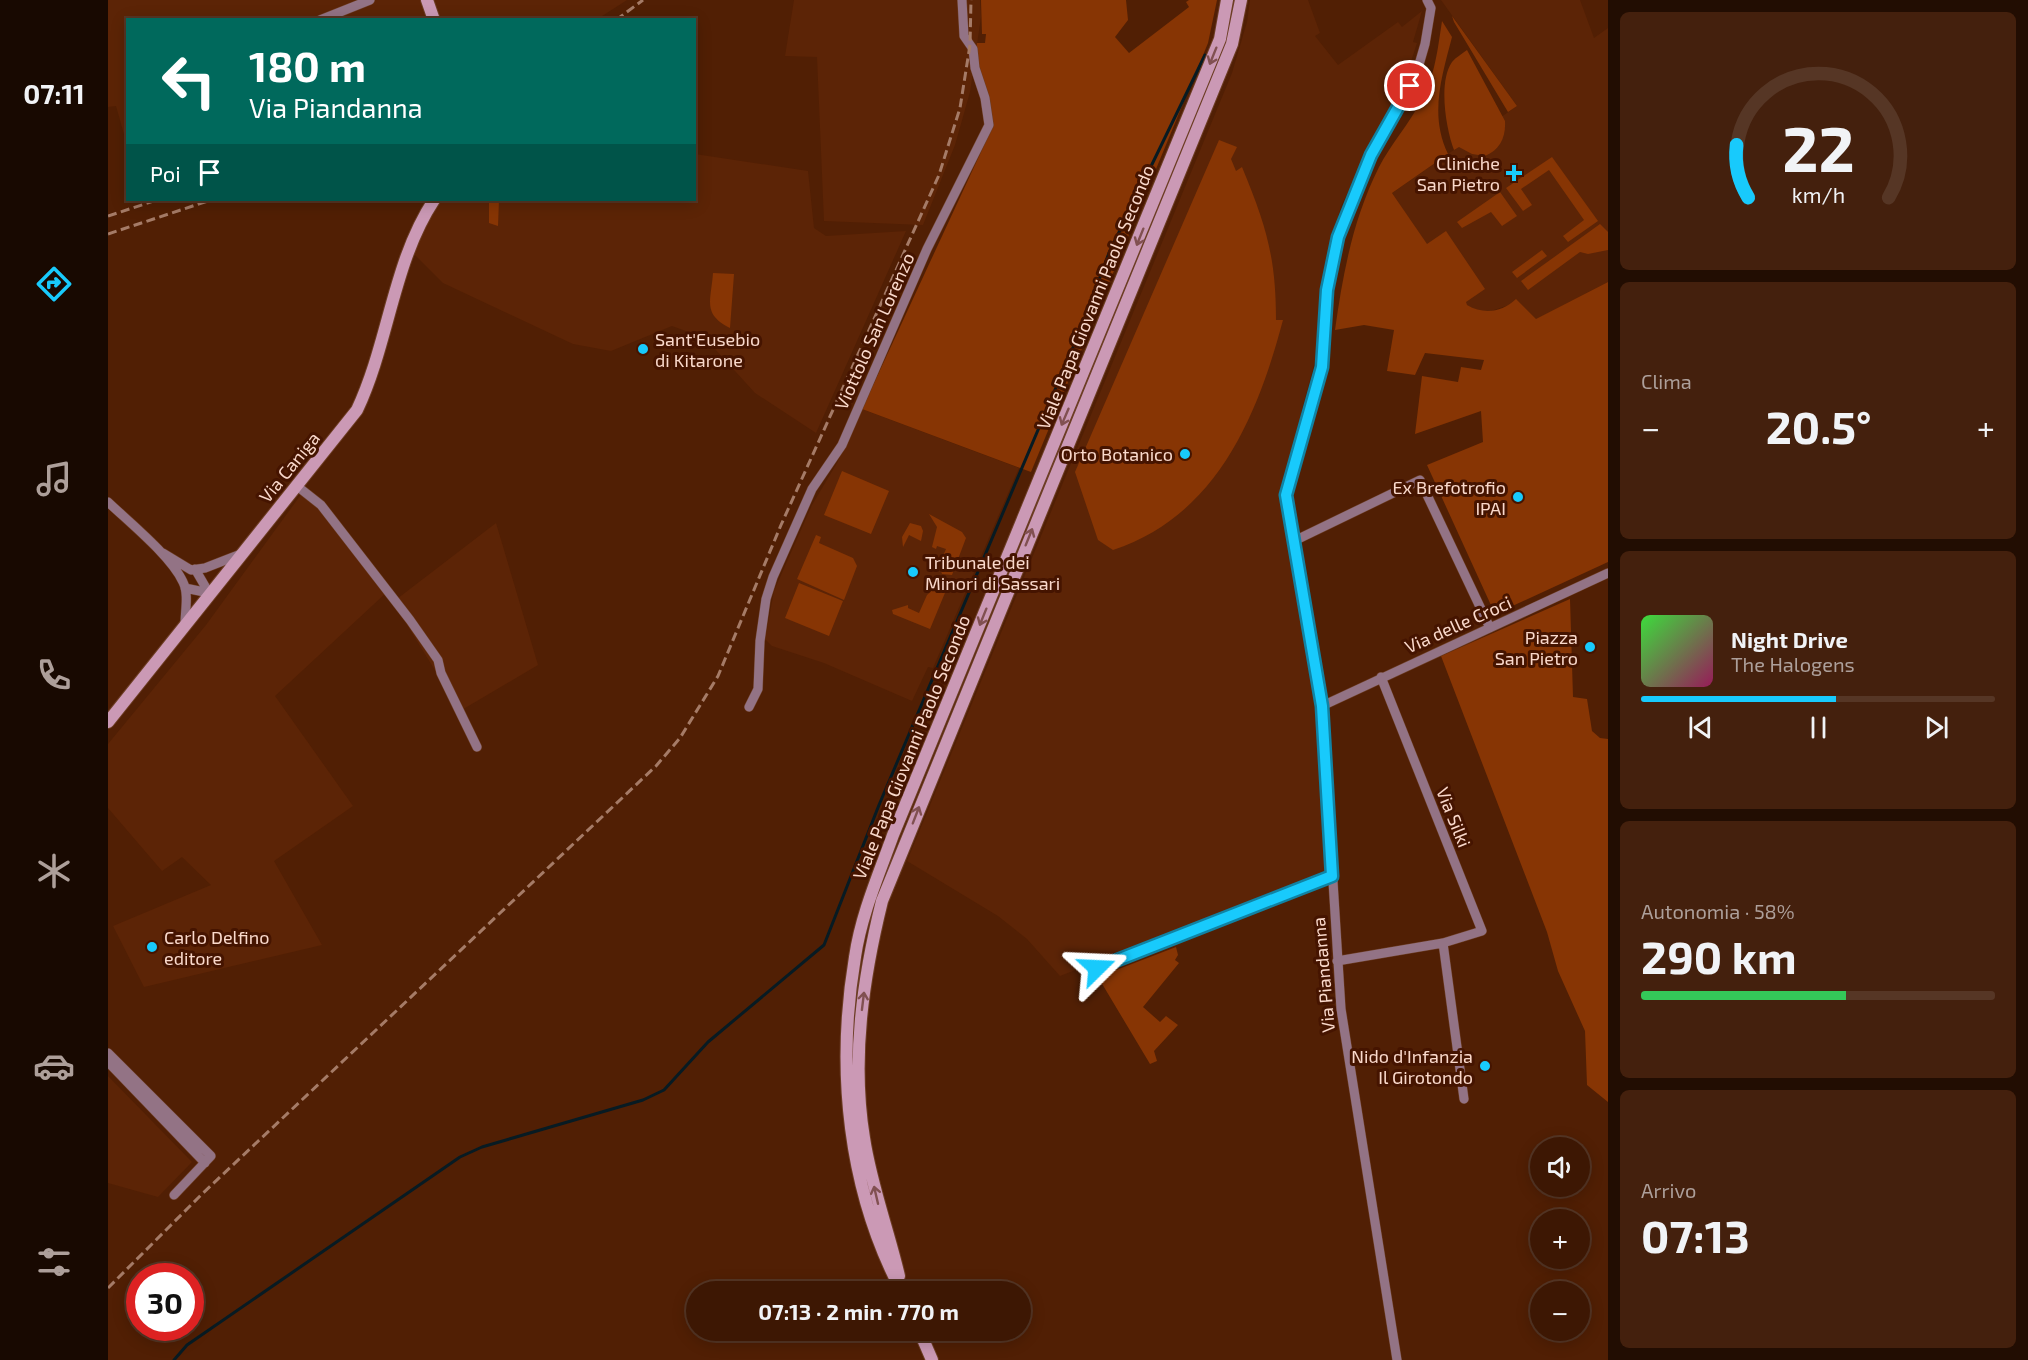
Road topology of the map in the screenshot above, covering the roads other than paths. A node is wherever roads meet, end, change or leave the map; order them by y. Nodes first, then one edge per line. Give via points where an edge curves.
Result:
1 (370, 0) edge
2 (427, 0) edge
3 (962, 0) edge
4 (1227, 0) edge
5 (1241, 0) edge
6 (1427, 0) edge
7 (326, 18) edge
8 (433, 18) edge
9 (433, 201) edge
10 (297, 486) junction
11 (108, 501) edge
12 (1294, 541) junction
13 (159, 550) junction
14 (242, 554) junction
15 (195, 569) junction
16 (1608, 573) edge
17 (185, 588) junction
18 (209, 593) junction
19 (185, 624) junction
20 (1490, 627) junction
21 (1381, 677) junction
22 (1322, 706) junction
23 (749, 707) dead end
24 (108, 722) edge
25 (477, 747) dead end
26 (1332, 876) junction
27 (1443, 943) junction
28 (1337, 961) junction
29 (1097, 968) dead end
30 (108, 1053) edge
31 (108, 1062) edge
32 (1464, 1099) dead end
33 (208, 1160) junction
34 (174, 1195) dead end
35 (896, 1281) edge
36 (899, 1281) edge
37 (924, 1341) edge
38 (932, 1360) edge
39 (1397, 1360) edge

1 - 7 street
2 - 8 main road
3 - 23 street, Viottolo San Lorenzo via 964,36 973,50 989,125 927,249 842,445 812,489 773,577 764,609 758,689
4 -> 35 main road, Viale Papa Giovanni Paolo Secondo via 1220,39 894,835 871,896 855,956 846,1091 852,1139 862,1189 884,1258
36 -> 5 main road, Viale Papa Giovanni Paolo Secondo via 863,1137 859,1081 860,1026 868,958 882,901 1232,44
6 - 12 street, Via Piandanna via 1431,8 1416,75 1371,155 1338,237 1327,290 1322,367 1286,495
9 - 10 main road, Via Caniga via 412,239 373,377 357,410
10 - 14 main road, Via Caniga
10 - 25 street via 321,505 427,644
11 - 13 street
12 - 20 street via 1420,480
12 - 22 street, Via Piandanna
13 - 15 street
13 - 17 street
14 - 15 street
14 - 18 main road, Via Caniga
15 - 18 street
16 - 20 street, Via delle Croci
17 - 18 street
17 - 19 street
18 - 19 main road, Via Caniga
19 - 24 main road, Via Caniga
20 - 21 street, Via delle Croci
21 - 22 street, Via delle Croci
21 - 27 street, Via Silki via 1482,931
22 - 26 street, Via Piandanna
26 - 28 street, Via Piandanna
26 - 29 street
27 - 28 street, Via Silki
27 - 32 street
28 - 39 street, Via Piandanna
30 - 33 street
31 - 33 street
33 - 34 street
37 - 38 main road

